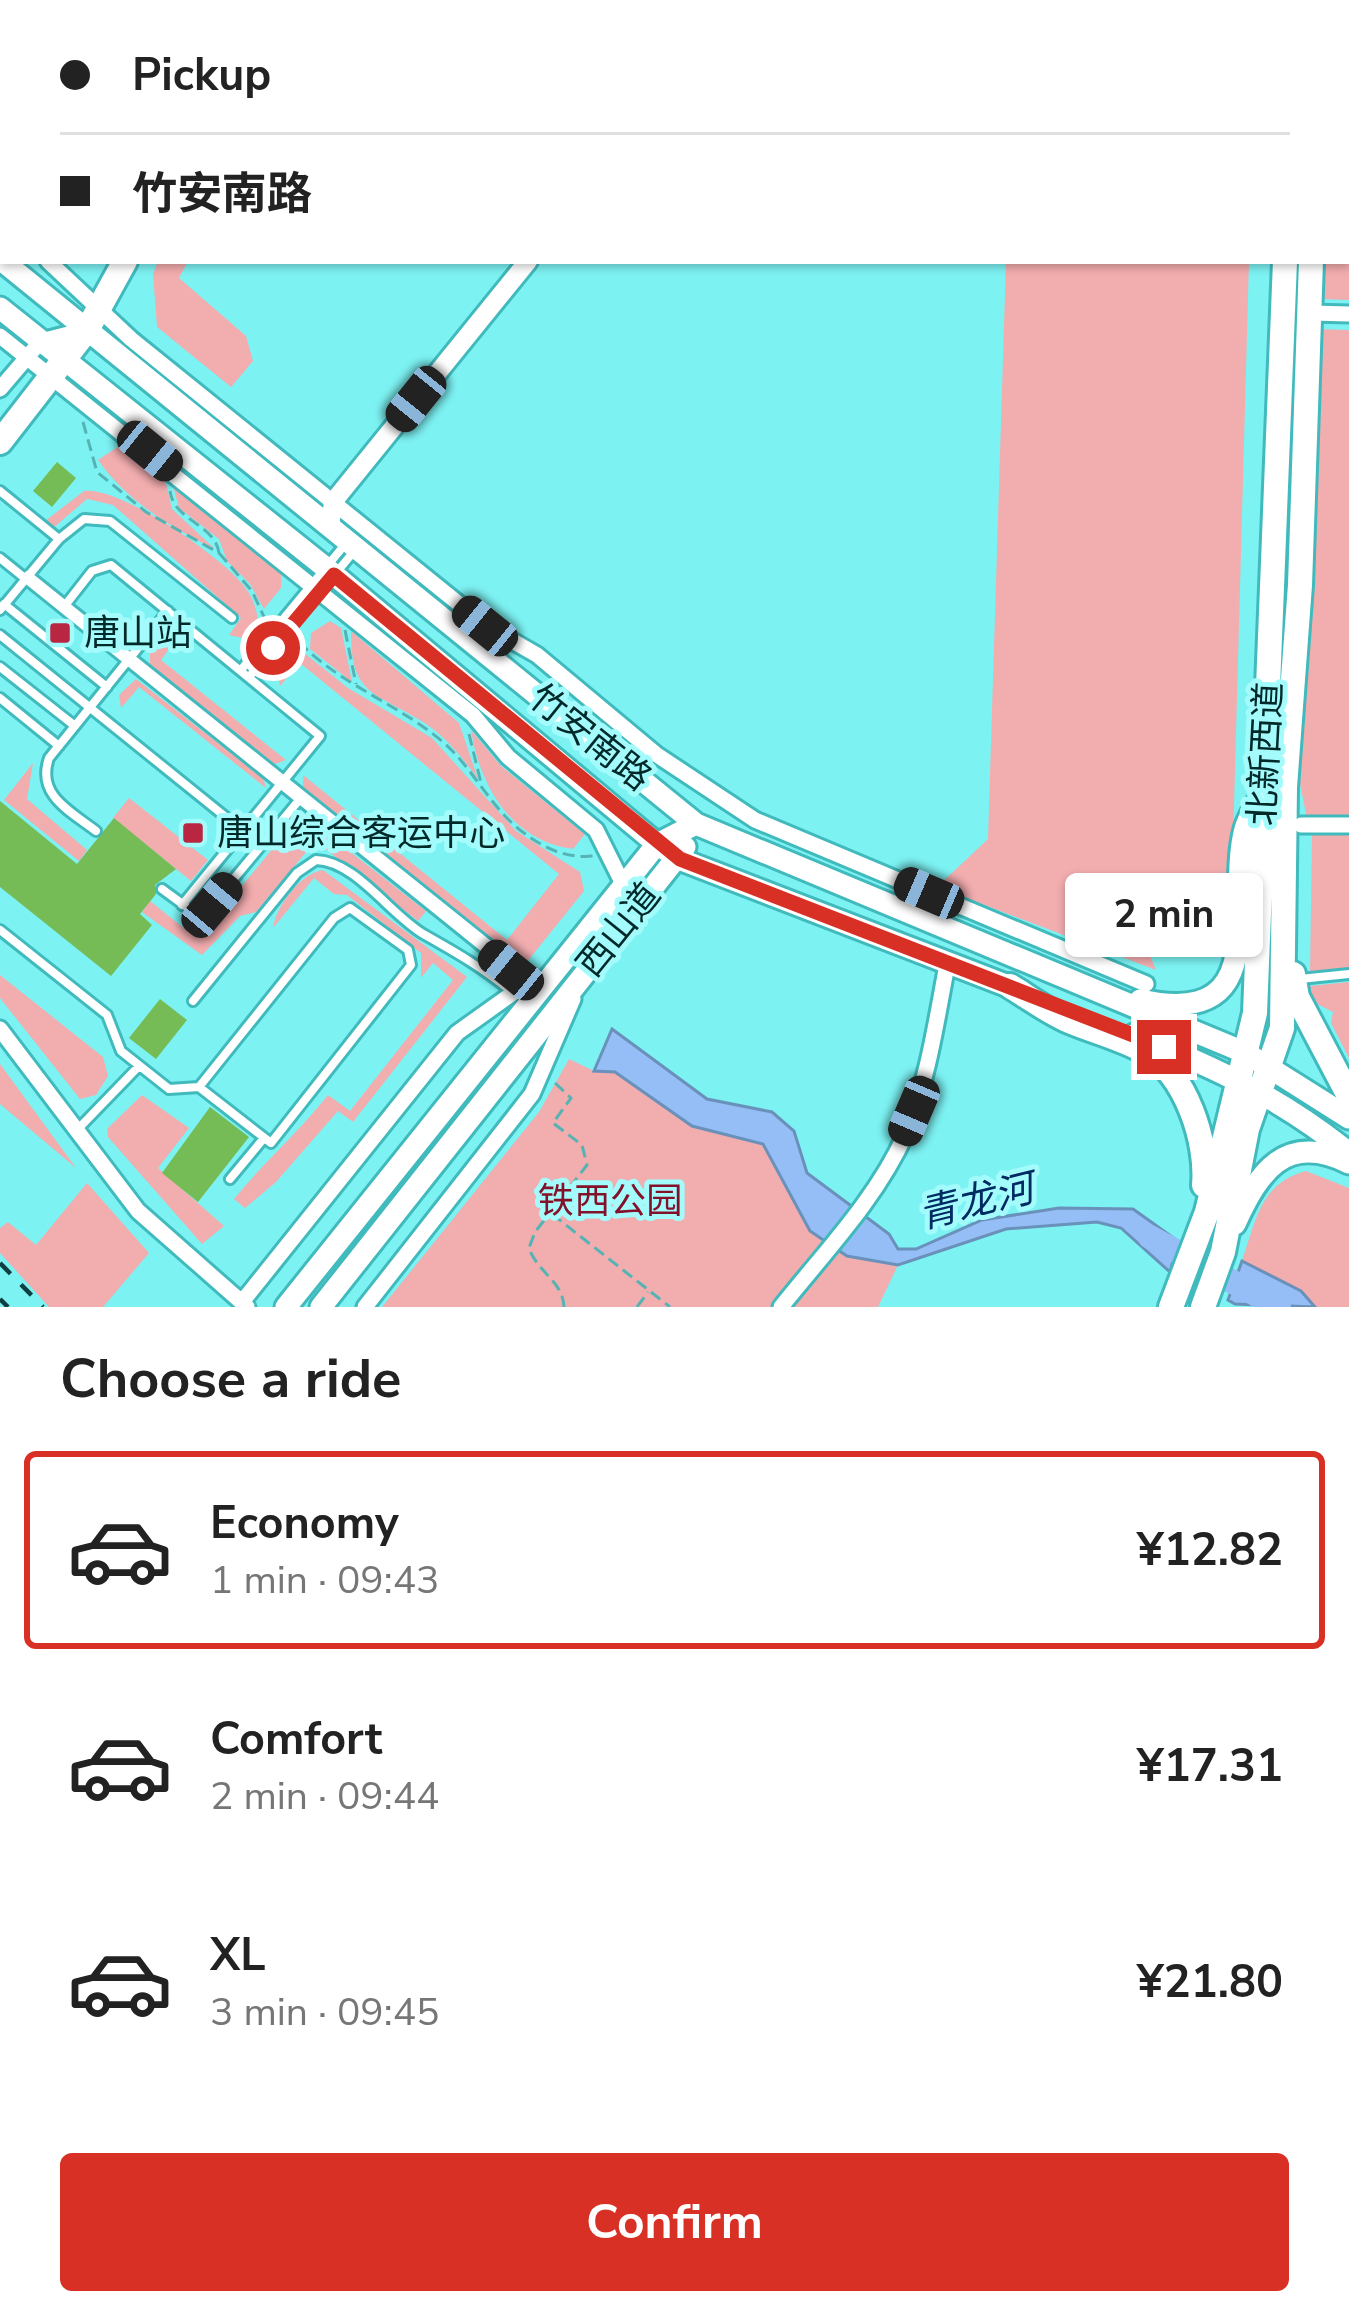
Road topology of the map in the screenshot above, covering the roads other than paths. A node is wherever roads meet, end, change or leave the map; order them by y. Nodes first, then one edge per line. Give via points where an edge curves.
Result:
1 (8, 264) edge
2 (50, 264) edge
3 (123, 264) edge
4 (526, 264) edge
5 (1285, 264) edge
6 (1311, 264) edge
7 (0, 308) edge
8 (1310, 313) junction
9 (1349, 314) edge
10 (93, 319) junction
11 (0, 336) edge
12 (34, 348) junction
13 (60, 367) junction
14 (0, 388) edge
15 (0, 442) edge
16 (0, 491) edge
17 (332, 502) junction
18 (58, 539) junction
19 (351, 544) junction
20 (0, 558) edge
21 (326, 576) junction
22 (26, 577) junction
23 (2, 607) edge
24 (63, 607) junction
25 (168, 611) junction
26 (232, 618) dead end
27 (0, 635) edge
28 (129, 660) junction
29 (0, 667) edge
30 (245, 674) junction
31 (107, 687) junction
32 (0, 698) edge
33 (90, 707) junction
34 (75, 726) junction
35 (59, 746) junction
36 (282, 784) junction
37 (1275, 788) junction
38 (300, 799) junction
39 (696, 824) junction
40 (1301, 825) junction
41 (1349, 826) edge
42 (96, 831) dead end
43 (243, 831) junction
44 (657, 844) junction
45 (680, 859) junction
46 (623, 884) junction
47 (162, 889) dead end
48 (182, 905) junction
49 (0, 931) edge
50 (947, 964) junction
51 (586, 970) junction
52 (1349, 974) edge
53 (552, 976) junction
54 (526, 978) junction
55 (1292, 980) junction
56 (1146, 984) dead end
57 (1010, 986) junction
58 (1106, 992) junction
59 (513, 993) junction
60 (194, 1001) dead end
61 (0, 1029) edge
62 (139, 1066) junction
63 (1255, 1072) junction
64 (199, 1087) junction
65 (1349, 1096) edge
66 (1349, 1118) edge
67 (76, 1130) junction
68 (264, 1138) junction
69 (1349, 1153) edge
70 (1349, 1163) edge
71 (230, 1179) dead end
72 (1199, 1230) junction
73 (1223, 1252) junction
74 (244, 1304) edge
75 (286, 1307) edge
76 (321, 1307) edge
77 (364, 1307) edge
78 (781, 1307) edge
79 (1171, 1307) edge
80 (1203, 1307) edge

1 - 10 main road, 竹安南路
2 - 10 street
3 - 10 main road
4 - 17 street
5 - 37 main road, 北新西道
6 - 8 main road, 北新西道
7 - 12 main road, 竹安南路
8 - 9 street
8 - 37 main road, 北新西道
10 - 12 street
10 - 13 main road
10 - 17 street
10 - 19 main road, 竹安南路
11 - 12 street
12 - 13 main road, 竹安南路
12 - 14 street
13 - 15 main road
13 - 21 main road, 竹安南路
16 - 18 lane
17 - 19 street
17 - 56 street via 485,626 537,655 657,755 755,820
18 - 22 lane
18 - 26 lane via 84,519 110,520
19 - 21 main road
19 - 21 main road
19 - 39 main road, 竹安南路
20 - 22 lane
21 - 30 lane
21 - 44 main road, 竹安南路
21 - 46 street via 508,757 596,830
22 - 23 lane
22 - 24 lane
23 - 31 lane
24 - 25 lane via 102,564
24 - 28 lane
25 - 28 lane
25 - 30 lane
27 - 33 lane
28 - 31 lane
28 - 36 lane
29 - 34 lane
30 - 36 lane via 320,736
31 - 33 lane
32 - 35 lane
33 - 34 lane
33 - 43 lane
34 - 35 lane
35 - 42 lane via 44,784
36 - 38 lane
36 - 43 lane
37 - 40 main road
37 - 58 main road via 1244,830 1240,955 1226,982 1183,1004
37 - 63 main road, 北新西道
38 - 48 lane via 212,905
38 - 54 lane
38 - 54 lane
39 - 44 main road, 西山道
39 - 45 main road, 西山道
39 - 58 main road, 竹安南路
40 - 41 street
40 - 55 main road
43 - 48 lane
44 - 45 main road, 竹安南路
44 - 46 main road, 西山道
45 - 50 main road, 竹安南路
45 - 51 main road, 西山道
46 - 53 main road, 西山道
47 - 48 lane
49 - 62 lane via 107,1015 116,1044
50 - 57 main road, 竹安南路
50 - 78 street via 914,1111 866,1199
51 - 76 main road, 西山道
51 - 77 street via 532,1094
52 - 55 lane
53 - 54 street
53 - 75 main road, 西山道
54 - 59 street
55 - 65 main road
57 - 63 main road, 竹安南路
57 - 72 main road via 1149,1053 1166,1070 1201,1140
58 - 63 main road, 竹安南路
59 - 60 lane via 339,867 316,860
59 - 74 street via 457,1033
61 - 67 street
62 - 64 lane via 170,1089
62 - 67 lane
63 - 66 main road
63 - 69 main road
63 - 72 main road, 北新西道
63 - 73 main road, 北新西道
64 - 68 lane
64 - 68 lane via 334,918 358,910 408,950 411,965 271,1143
67 - 74 street via 158,1232
68 - 71 lane
70 - 73 main road via 1302,1154 1273,1164 1251,1185
72 - 79 main road, 北新西道
73 - 80 main road, 北新西道

